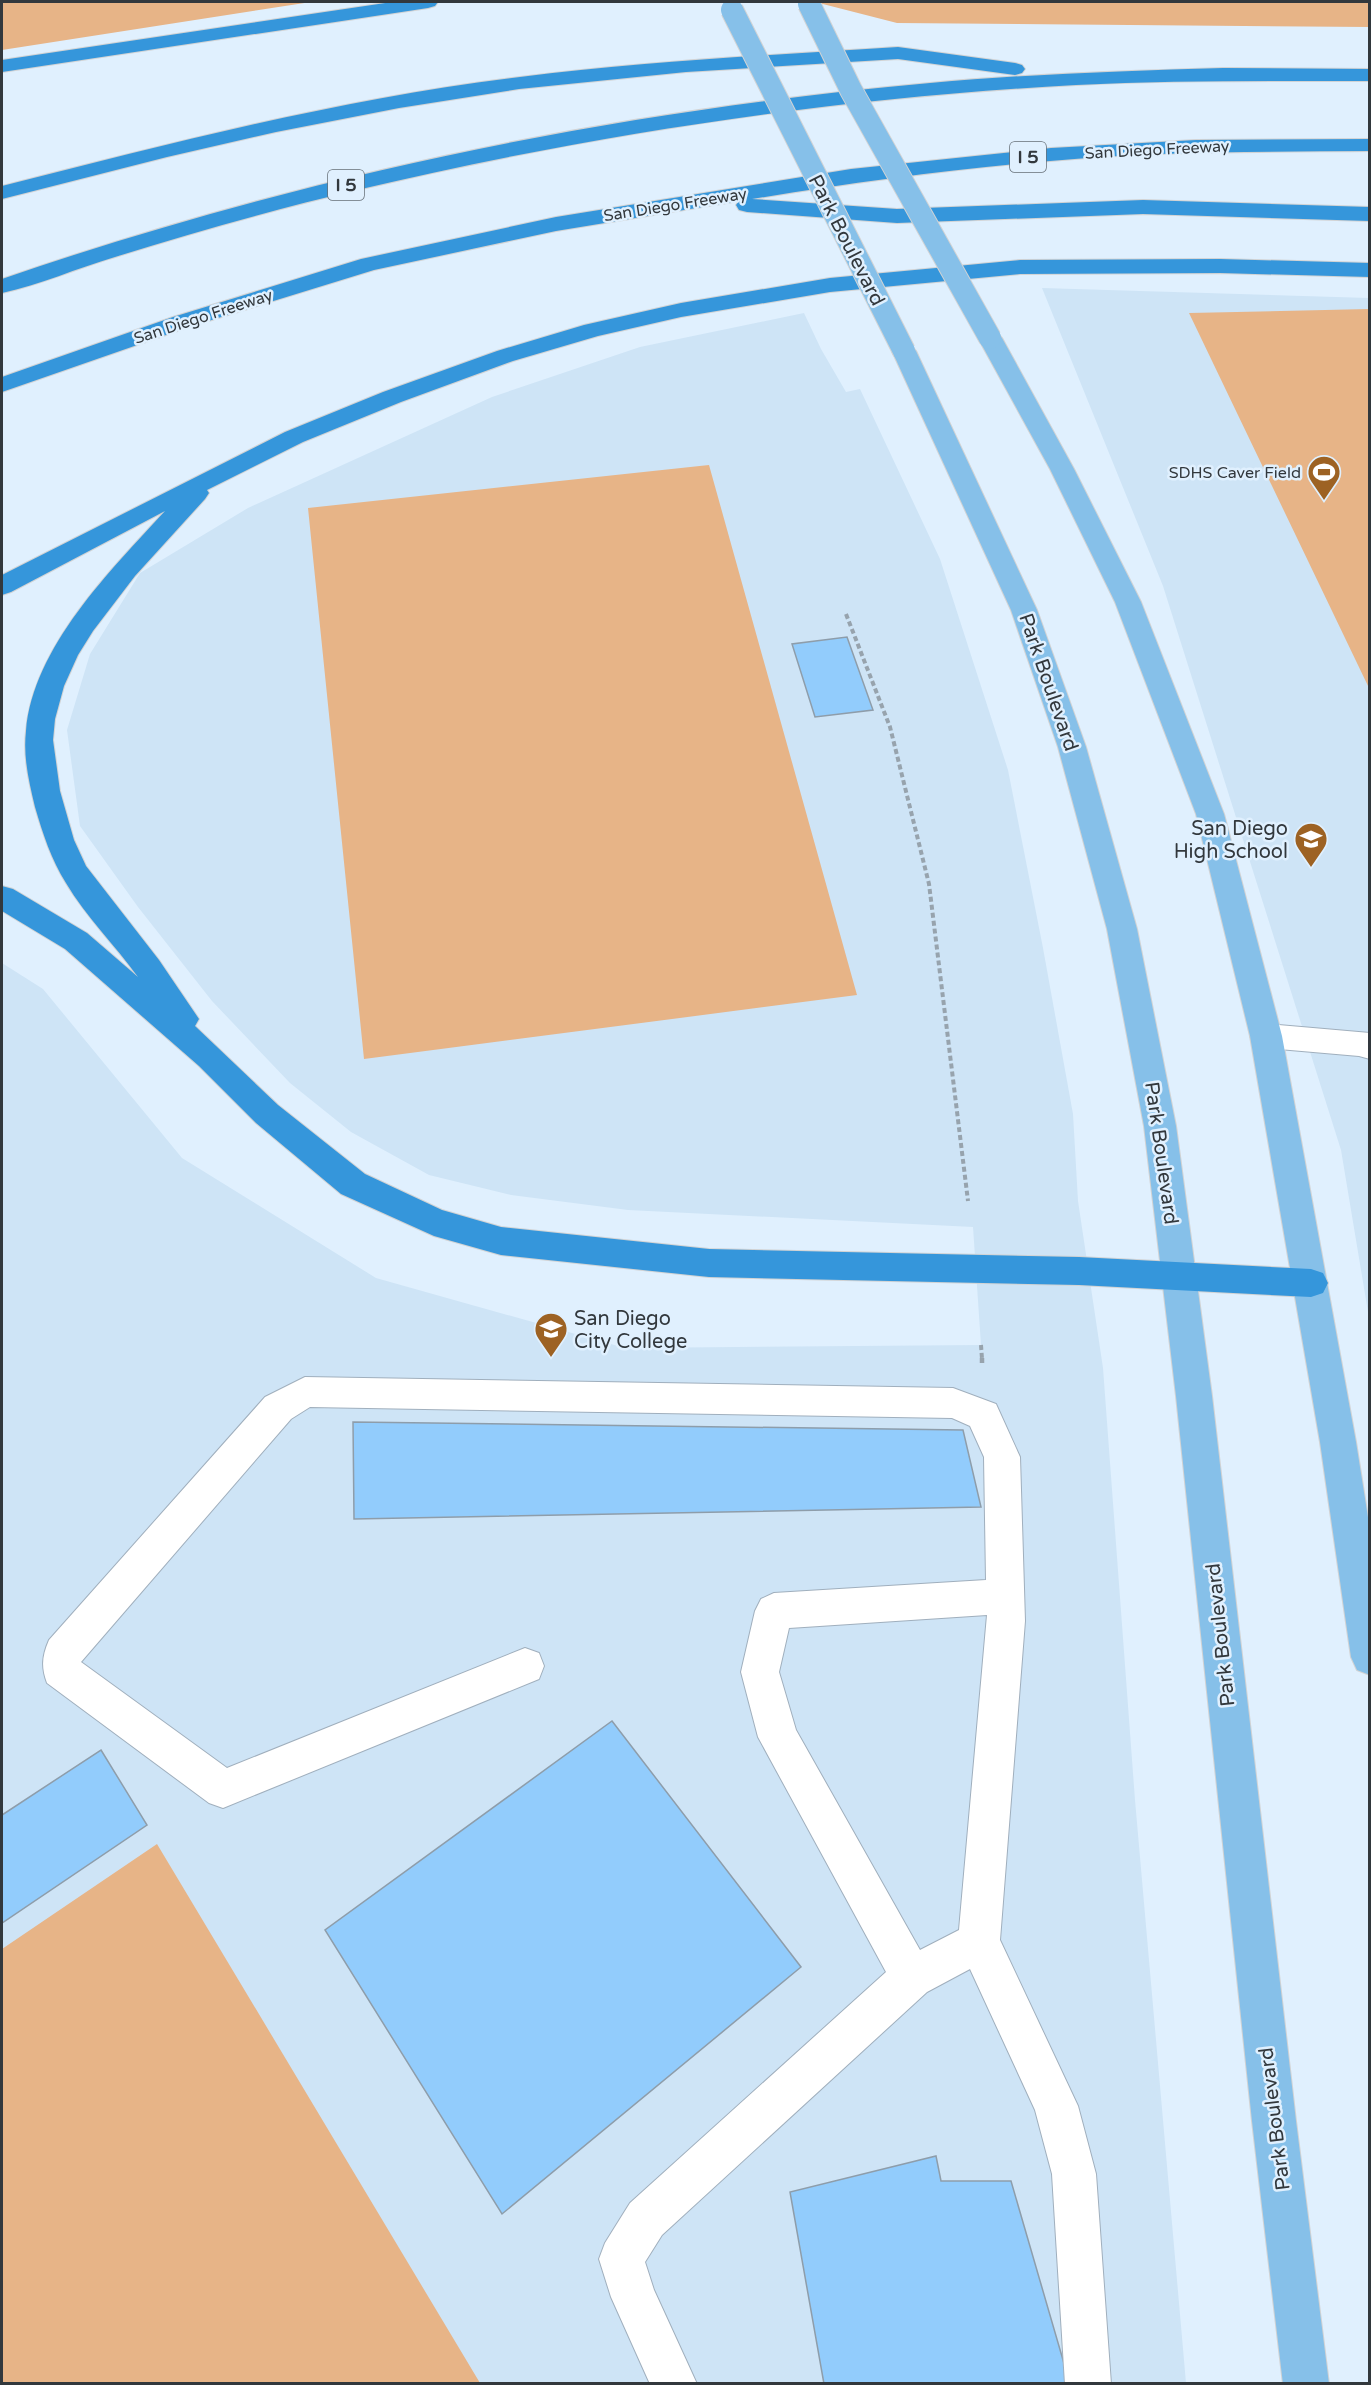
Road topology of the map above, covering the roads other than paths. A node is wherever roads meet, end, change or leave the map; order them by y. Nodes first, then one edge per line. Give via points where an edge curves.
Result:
1 (428, 2) edge
2 (808, 3) edge
3 (729, 6) edge
4 (2, 66) edge
5 (1370, 75) edge
6 (1082, 77) junction
7 (1370, 145) edge
8 (2, 193) edge
9 (688, 201) junction
10 (1370, 214) edge
11 (1370, 270) edge
12 (2, 286) edge
13 (2, 385) edge
14 (208, 479) junction
15 (2, 586) edge
16 (2, 897) edge
17 (1266, 1036) junction
18 (1370, 1047) edge
19 (210, 1058) junction
20 (1179, 1275) junction
21 (1311, 1282) junction
22 (1006, 1596) junction
23 (1370, 1657) edge
24 (525, 1666) dead end
25 (979, 1942) junction
26 (912, 1977) junction
27 (674, 2384) edge
28 (1089, 2384) edge
29 (1306, 2384) edge

1 - 4 highway
2 - 17 main road, bridge via 851,90 1062,469 1128,602 1209,814
3 - 20 main road, Park Boulevard, bridge via 904,351 1024,610 1072,747 1122,928 1160,1126
5 - 6 highway, I 5
6 - 8 highway via 898,53 687,66 519,83 276,126
6 - 12 highway, I 5 via 827,100 584,135 463,158 245,212
7 - 9 highway, San Diego Freeway / I 5 via 1196,146 1051,154 851,176
9 - 10 highway via 897,216 1143,207
9 - 13 highway, San Diego Freeway / I 5 via 556,224 369,264 181,322
11 - 14 highway via 1020,267 831,285 681,310 592,330 392,396
14 - 15 highway
14 - 19 highway via 80,627 51,683 41,721 39,754 57,836 76,875 102,914 136,951
16 - 19 highway via 76,941
17 - 18 lane
17 - 21 main road
19 - 20 highway via 267,1114 353,1184 434,1222 501,1241 709,1263
20 - 21 highway
20 - 29 main road, Park Boulevard
21 - 23 main road
22 - 24 lane via 1002,1457 983,1415 953,1403 305,1392 278,1408 62,1653 62,1670 223,1789
22 - 25 lane
22 - 26 lane via 774,1611 760,1672 778,1737
25 - 26 lane
25 - 28 lane via 1056,2106 1074,2174
26 - 27 lane via 646,2219 621,2259

